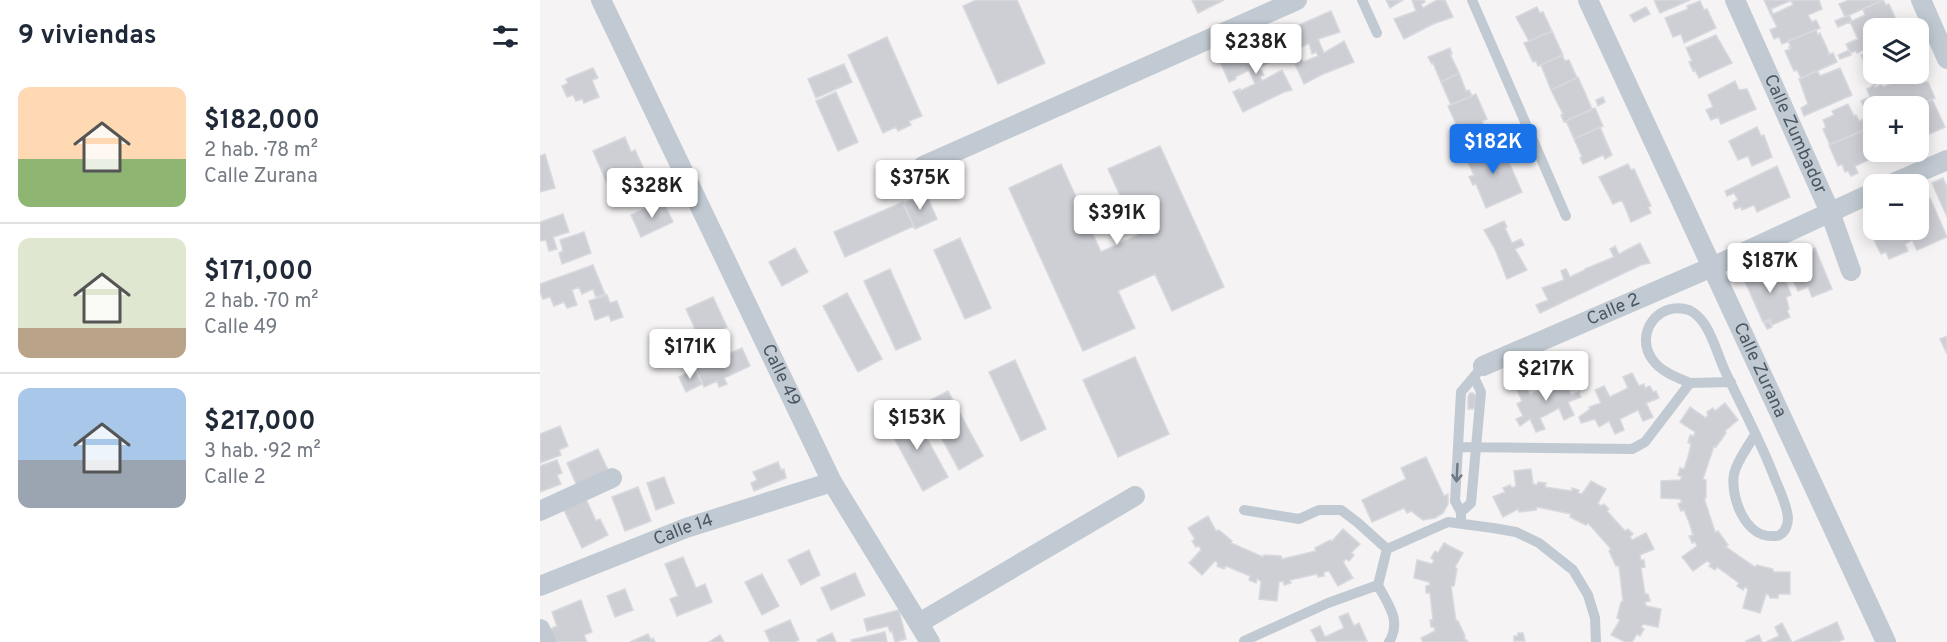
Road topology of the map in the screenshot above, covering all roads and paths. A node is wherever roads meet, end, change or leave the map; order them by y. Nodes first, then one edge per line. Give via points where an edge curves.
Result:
1 (600, 0) edge
2 (1297, 0) edge
3 (1362, 0) edge
4 (1472, 0) edge
5 (1588, 0) edge
6 (1735, 0) edge
7 (1921, 0) edge
8 (1377, 33) dead end
9 (1947, 59) edge
10 (1947, 160) edge
11 (923, 166) dead end
12 (1914, 174) edge
13 (1863, 197) edge
14 (1830, 212) junction
15 (1566, 216) dead end
16 (1712, 267) junction
17 (1851, 271) dead end
18 (1478, 372) junction
19 (1731, 382) junction
20 (1690, 383) junction
21 (1755, 434) junction
22 (1458, 447) junction
23 (1476, 448) junction
24 (612, 478) dead end
25 (832, 482) junction
26 (1135, 496) dead end
27 (1244, 510) dead end
28 (540, 511) edge
29 (1461, 517) junction
30 (1388, 549) junction
31 (1378, 585) junction
32 (540, 586) edge
33 (919, 623) junction
34 (540, 629) edge
35 (1244, 641) edge
36 (546, 642) edge
37 (930, 642) edge
38 (1389, 642) edge
39 (1596, 642) edge
40 (1886, 642) edge

1 - 25 street, Calle 49
2 - 11 street
3 - 8 lane
4 - 15 lane
5 - 16 street, Calle Zurana
6 - 14 street, Calle Zumbador
7 - 9 street
10 - 12 street
13 - 14 street, Calle 2
14 - 16 street, Calle 2
14 - 17 street, Calle Zumbador
16 - 18 street, Calle 2
16 - 40 street, Calle Zurana
18 - 22 lane via 1461,392
18 - 23 lane via 1481,392
19 - 20 lane
19 - 20 lane via 1711,335 1698,316 1689,310 1668,310 1649,325 1646,349 1661,369
19 - 21 lane
20 - 23 lane via 1645,442 1632,449
21 - 21 lane via 1784,500 1788,519 1779,536 1756,533 1736,498 1734,473
22 - 23 lane
22 -> 29 lane via 1455,501
23 - 29 lane via 1471,503
24 - 28 street
25 - 32 street, Calle 14 via 686,528
25 - 33 street, Calle 49
26 - 33 street
27 - 30 lane via 1299,519 1319,510 1341,510
29 - 30 lane
29 - 39 lane via 1516,532 1539,543 1573,570 1588,595 1595,618
30 - 31 lane
31 - 35 lane
31 - 38 lane via 1395,620
33 - 37 street, Calle 49
34 - 36 street

